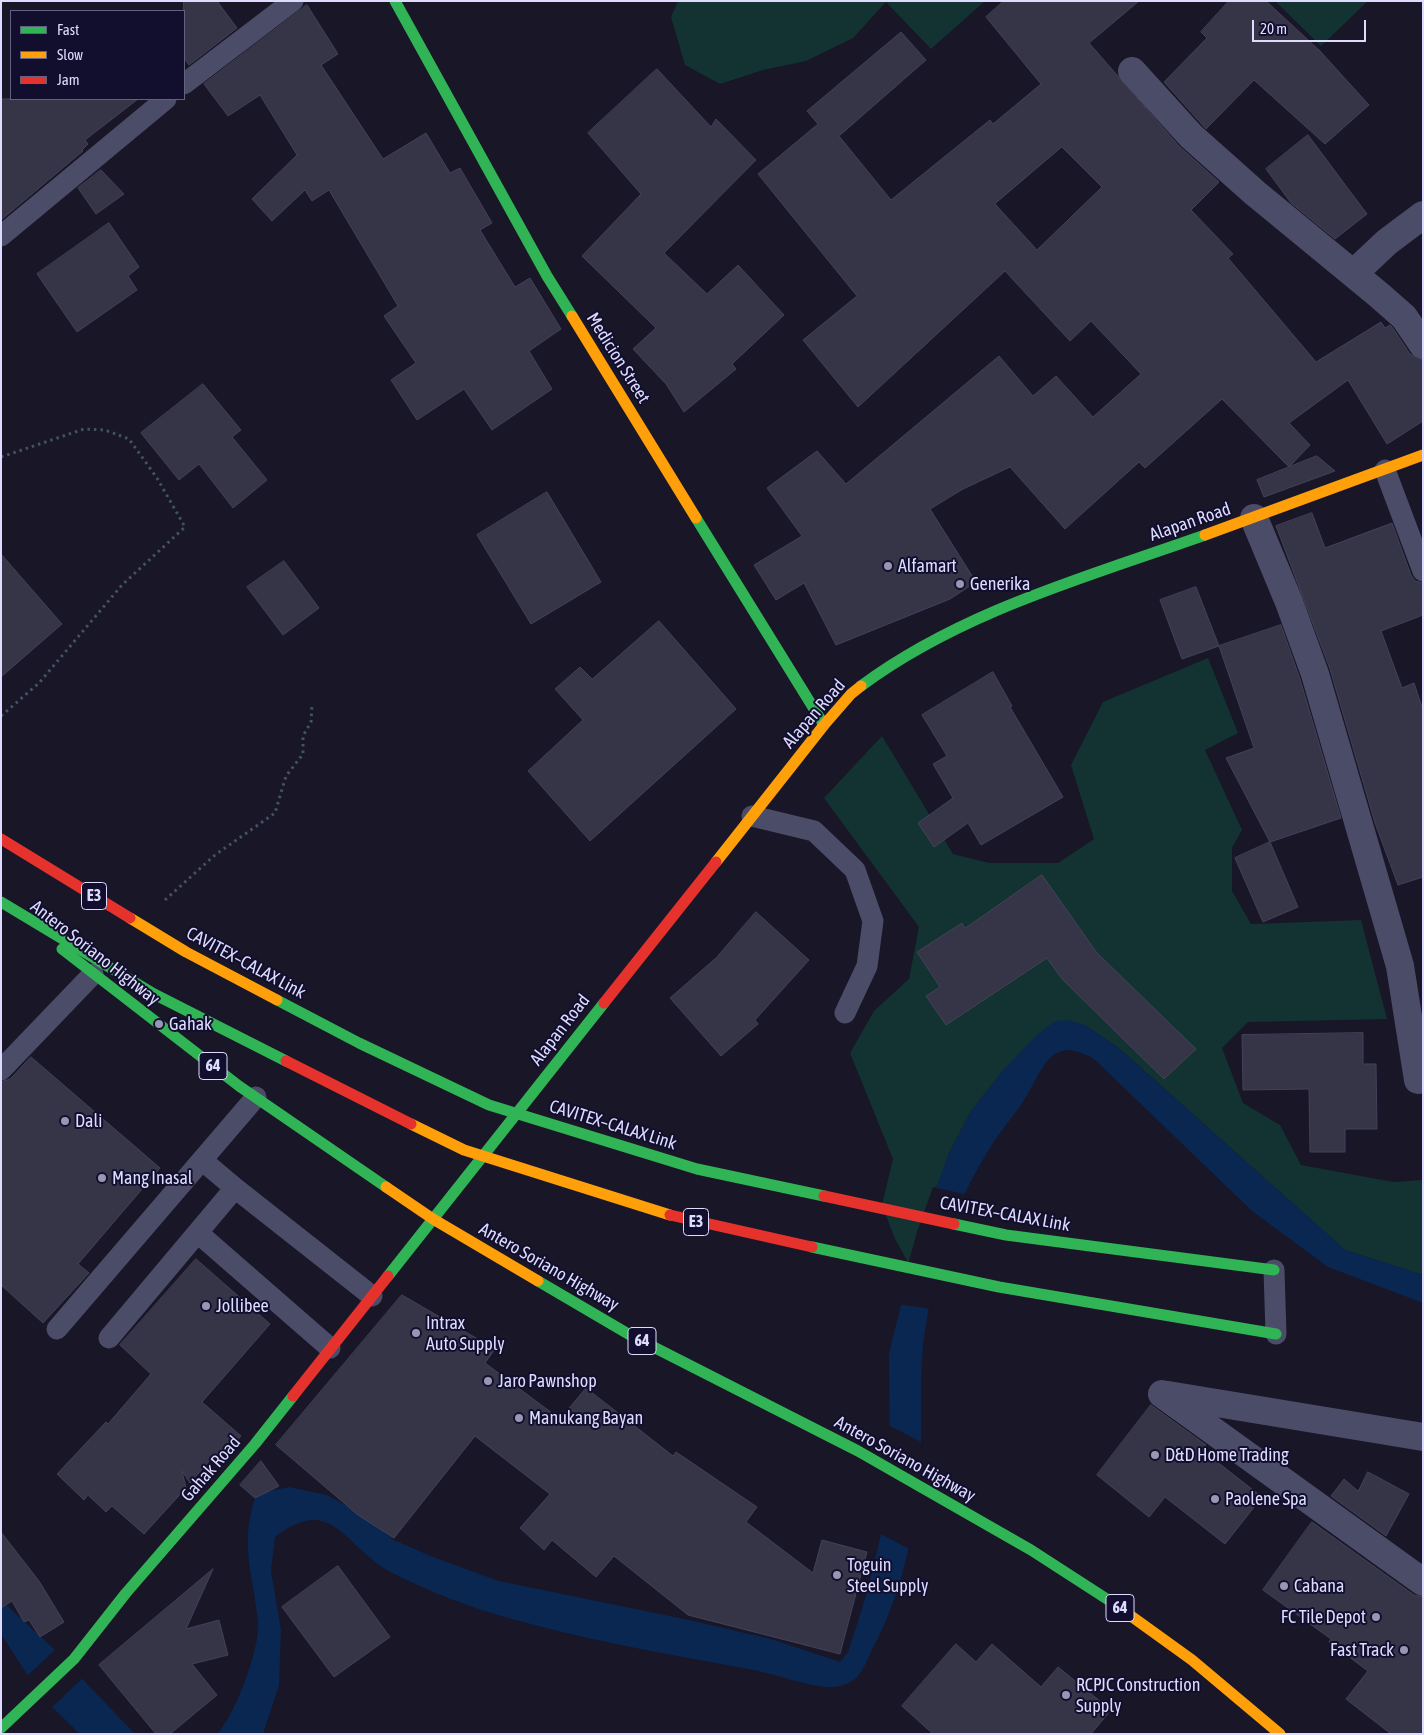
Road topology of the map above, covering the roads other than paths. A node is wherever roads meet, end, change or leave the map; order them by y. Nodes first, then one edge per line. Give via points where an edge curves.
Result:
1 (293, 1) edge
2 (395, 1) edge
3 (1132, 71) dead end
4 (185, 83) edge
5 (165, 100) edge
6 (1423, 215) edge
7 (1, 236) edge
8 (1354, 273) junction
9 (1423, 345) edge
10 (1423, 455) edge
11 (1385, 470) junction
12 (1254, 518) junction
13 (1423, 572) edge
14 (824, 725) junction
15 (752, 816) junction
16 (1, 839) edge
17 (1, 902) edge
18 (93, 974) junction
19 (845, 1013) dead end
20 (1, 1070) edge
21 (1418, 1080) dead end
22 (256, 1097) junction
23 (203, 1161) junction
24 (236, 1188) junction
25 (432, 1219) junction
26 (198, 1233) junction
27 (1274, 1270) joint
28 (372, 1296) junction
29 (57, 1329) dead end
30 (1276, 1334) joint
31 (109, 1338) dead end
32 (330, 1348) junction
33 (1423, 1437) edge
34 (1423, 1582) edge
35 (1, 1728) edge
36 (1280, 1734) edge

1 - 4 lane
2 - 14 main road, Medicion Street via 547,276
3 - 8 street via 1191,136
5 - 7 lane
6 - 8 street
8 - 9 street via 1404,317
10 - 11 main road, Alapan Road
11 - 12 main road, Alapan Road
11 - 13 lane
12 - 14 main road, Alapan Road via 1043,592 941,636 895,661 852,694
12 - 21 street via 1315,674 1400,966
14 - 15 main road, Alapan Road
15 - 19 lane via 814,831 855,870 873,921 867,966
15 - 25 main road, Alapan Road
16 - 27 main road, CAVITEX–CALAX Link / E3, bridge via 186,952 359,1043 489,1105 697,1169 1006,1235
17 - 18 main road, Antero Soriano Highway / 64
17 - 30 main road, E3, bridge via 154,994 464,1150 687,1220 999,1287
18 - 20 lane
18 - 22 main road, Antero Soriano Highway / 64
22 - 23 lane
22 - 25 main road, Antero Soriano Highway / 64
23 - 24 lane
23 - 29 lane
24 - 26 lane
24 - 28 lane
25 - 28 main road, Gahak Road
25 - 36 main road, Antero Soriano Highway / 64 via 630,1335 858,1452 1031,1550 1192,1660
26 - 31 lane
26 - 32 lane
27 - 30 lane
28 - 32 main road, Gahak Road
32 - 35 main road, Gahak Road via 255,1444 74,1659
33 - 34 street via 1162,1394

